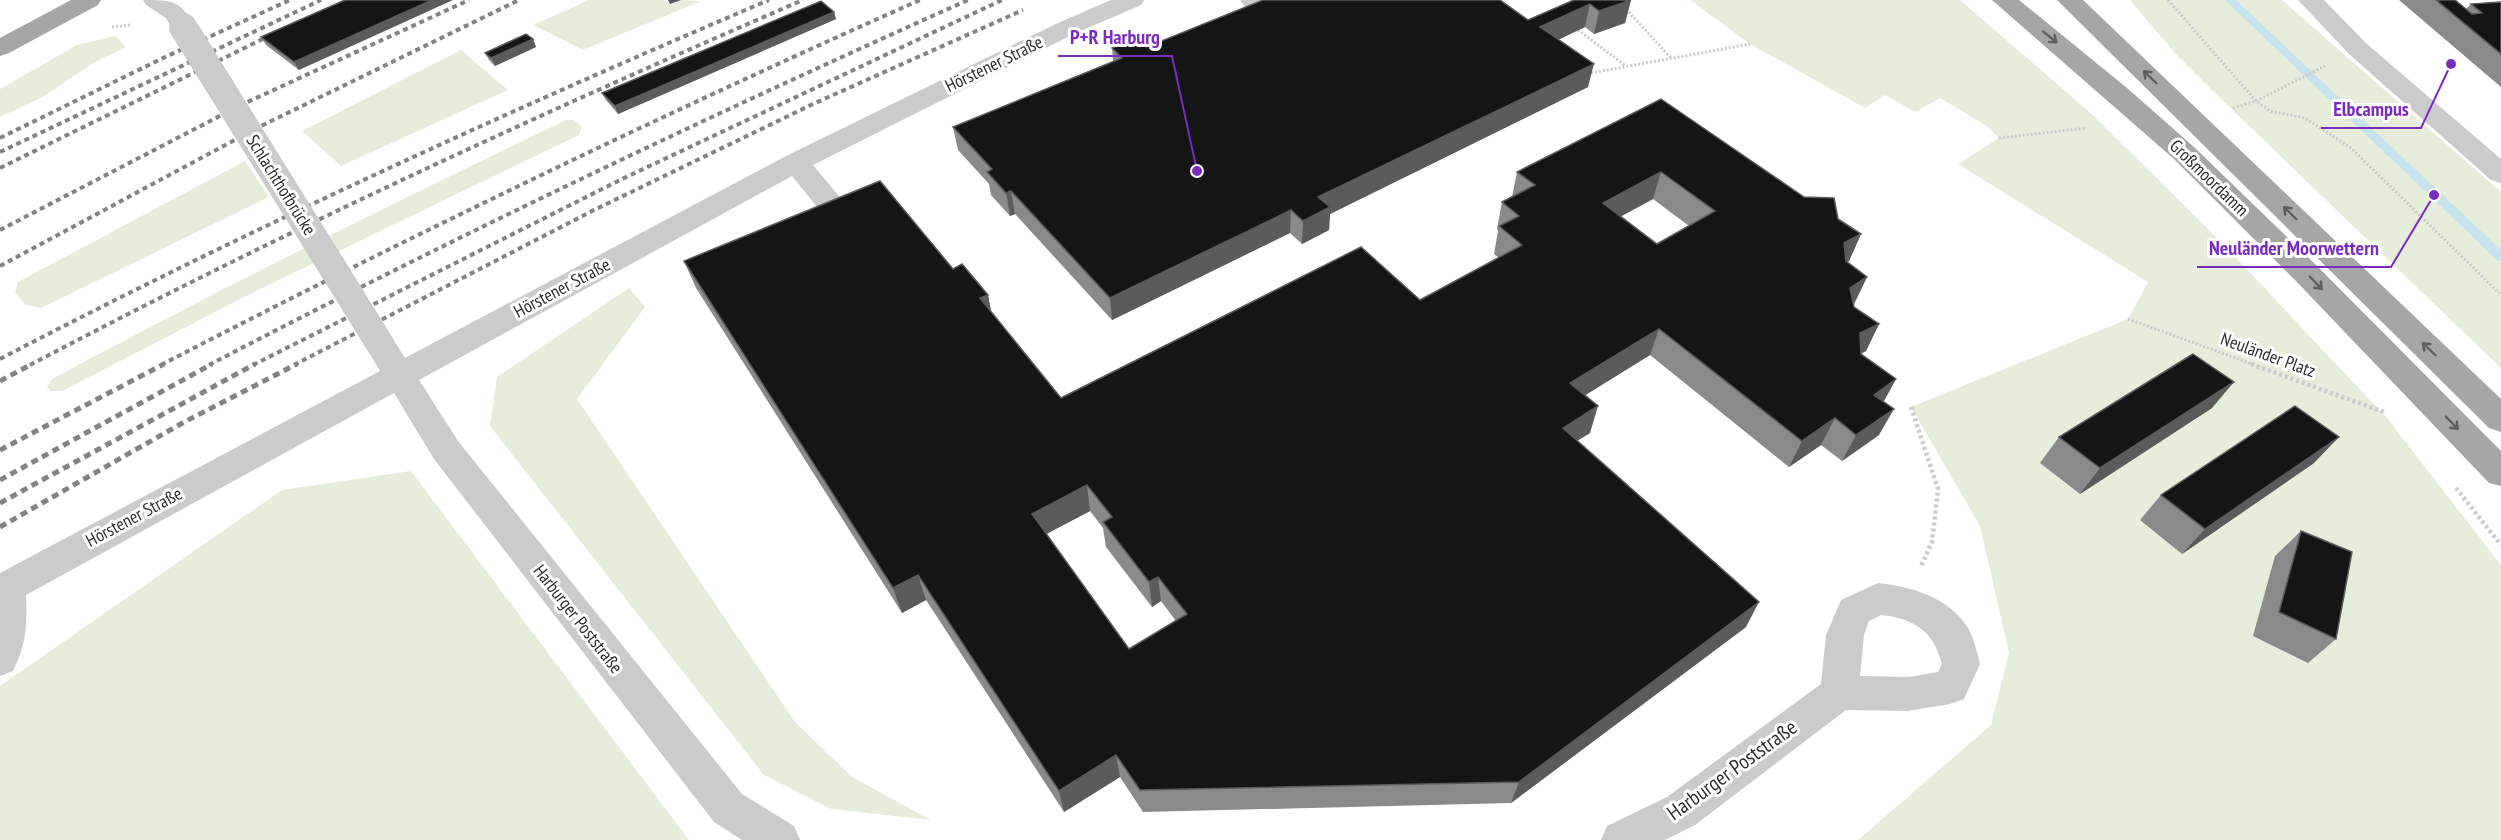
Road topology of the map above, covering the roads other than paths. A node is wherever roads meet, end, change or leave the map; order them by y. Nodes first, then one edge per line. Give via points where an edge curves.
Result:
1 (90, 0) edge
2 (155, 0) edge
3 (1132, 0) edge
4 (1252, 0) edge
5 (2004, 0) edge
6 (2069, 0) edge
7 (2310, 0) edge
8 (1274, 18) edge
9 (0, 48) edge
10 (796, 162) junction
11 (2501, 174) edge
12 (873, 259) edge
13 (399, 376) junction
14 (2501, 419) edge
15 (2501, 473) edge
16 (4, 589) edge
17 (0, 659) edge
18 (1839, 693) junction
19 (779, 840) edge
20 (1622, 840) edge

1 - 9 main road
2 - 13 street, Schlachthofbrücke, bridge via 171,10 183,27
3 - 10 street, Hörstener Straße via 1067,28
4 - 8 street
5 -> 15 main road, Großmoordamm via 2184,152
14 -> 6 main road, Großmoordamm
7 - 11 street via 2358,49
10 - 12 street
10 - 13 street, Hörstener Straße
13 - 16 street, Hörstener Straße
13 - 19 street, Harburger Poststraße via 446,450 728,808
16 - 17 street via 9,629
18 - 18 street via 1908,694 1950,687 1961,664 1954,638 1930,613 1904,602 1878,599 1854,611 1845,635
18 - 20 street, Harburger Poststraße via 1681,811

